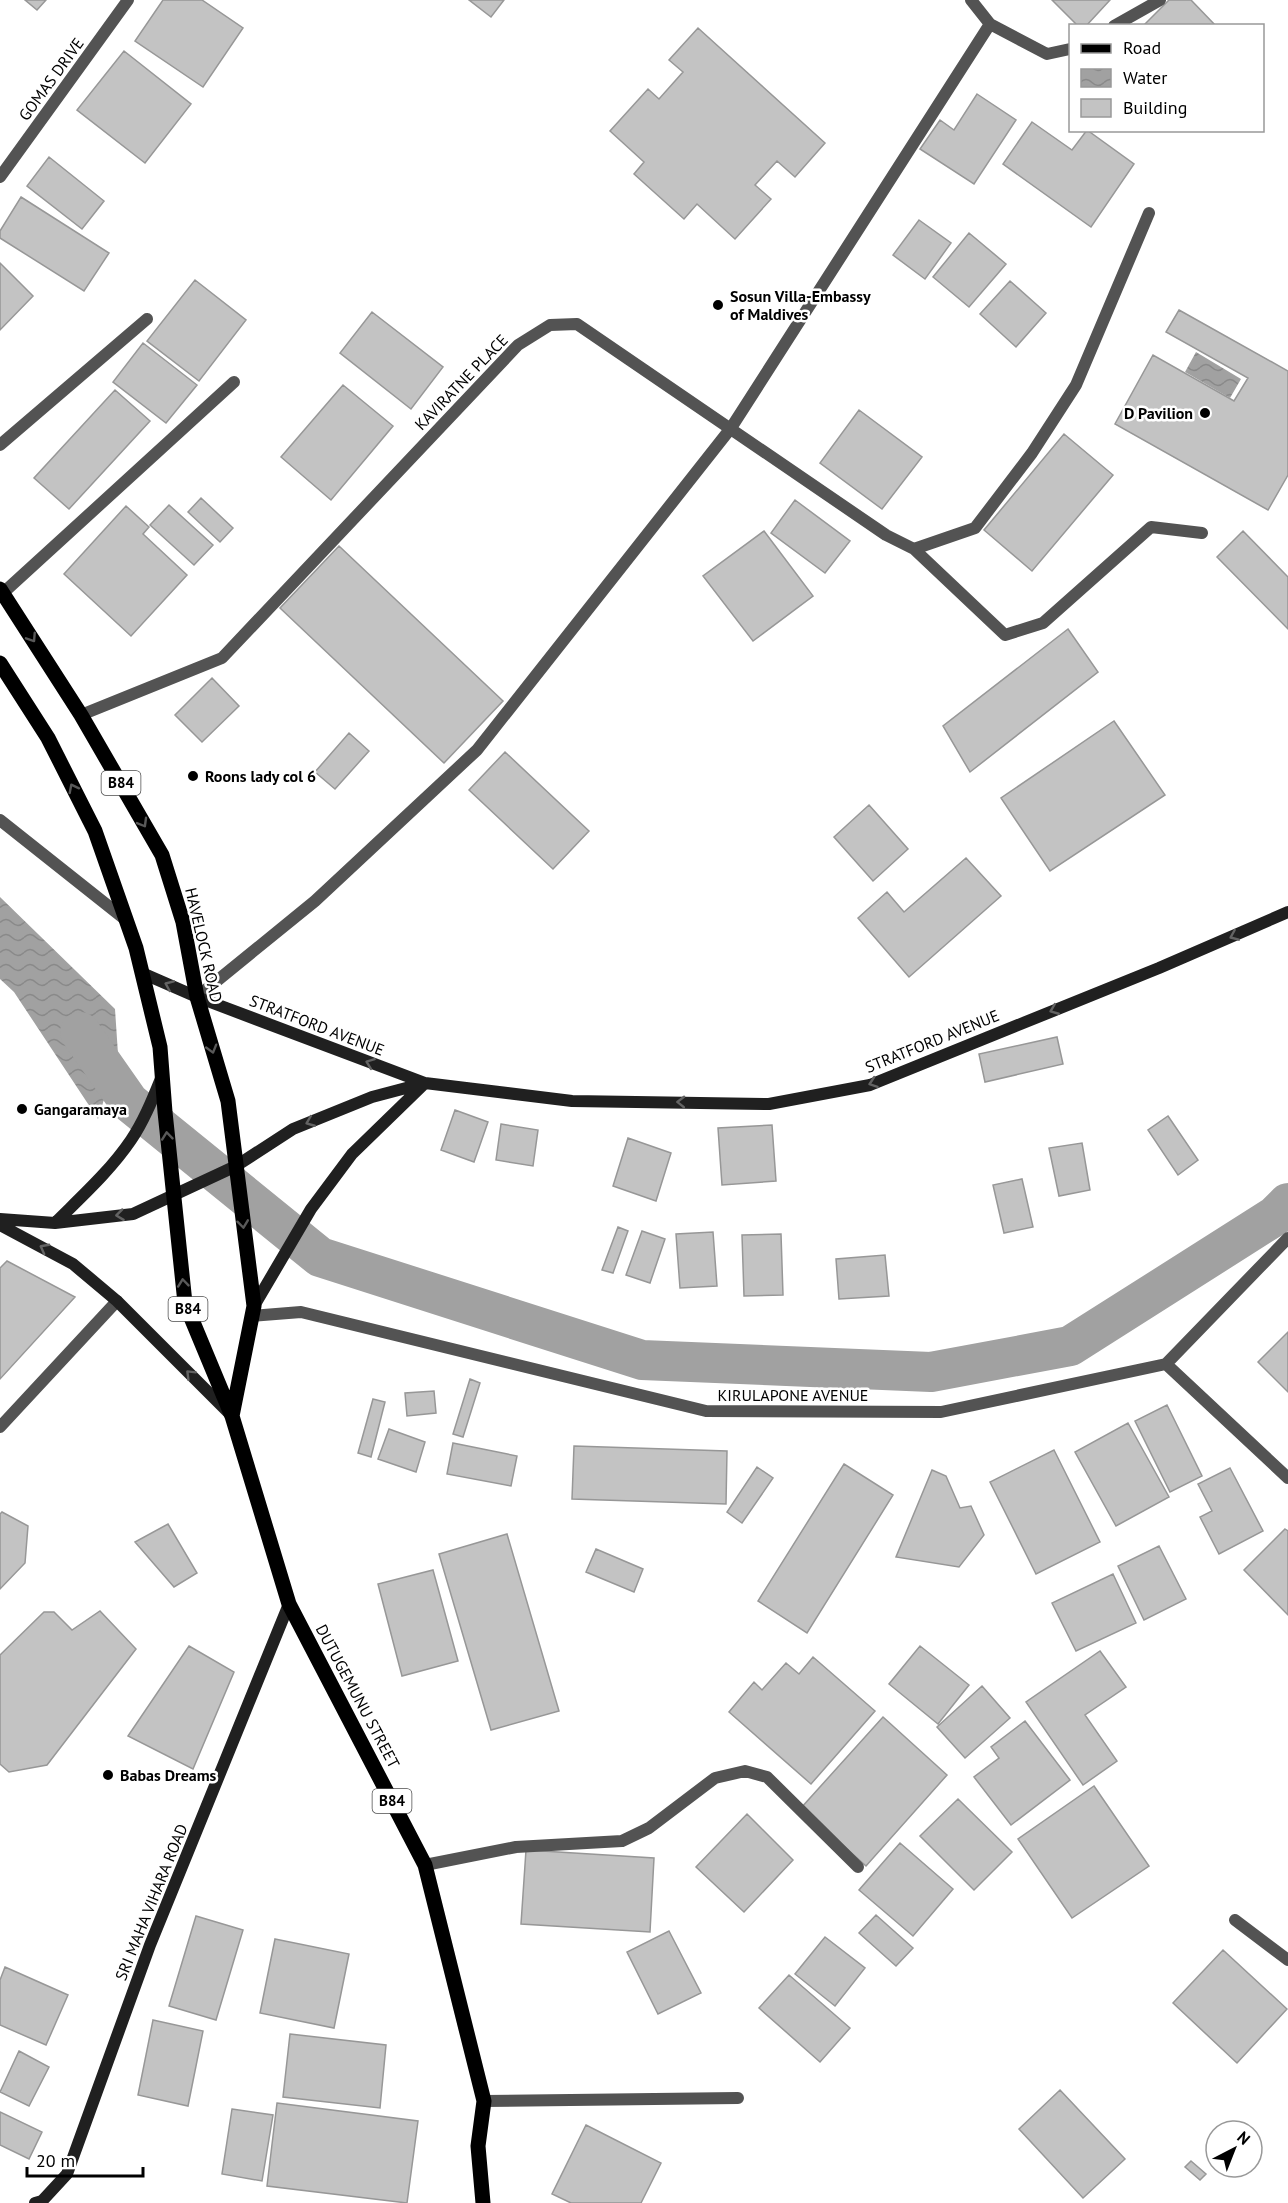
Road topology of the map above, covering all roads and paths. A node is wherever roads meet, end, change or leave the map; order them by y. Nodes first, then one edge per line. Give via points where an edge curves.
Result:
1 (128, 0) edge
2 (971, 0) edge
3 (1161, 0) edge
4 (990, 24) junction
5 (1118, 24) edge
6 (1069, 49) edge
7 (0, 177) edge
8 (1149, 213) dead end
9 (147, 319) dead end
10 (234, 382) dead end
11 (730, 428) junction
12 (0, 445) edge
13 (1202, 533) dead end
14 (914, 549) junction
15 (1, 591) edge
16 (0, 663) edge
17 (81, 715) junction
18 (0, 820) edge
19 (1288, 912) edge
20 (126, 920) junction
21 (142, 973) junction
22 (197, 997) junction
23 (162, 1075) junction
24 (425, 1083) junction
25 (236, 1166) junction
26 (174, 1195) junction
27 (0, 1220) edge
28 (55, 1223) junction
29 (0, 1225) edge
30 (1288, 1238) edge
31 (117, 1301) junction
32 (252, 1311) junction
33 (1166, 1364) junction
34 (232, 1416) junction
35 (0, 1427) edge
36 (1288, 1478) edge
37 (289, 1604) junction
38 (425, 1865) junction
39 (858, 1867) dead end
40 (1235, 1920) dead end
41 (1288, 1960) edge
42 (738, 2098) dead end
43 (484, 2101) junction
44 (35, 2203) edge
45 (483, 2203) edge

1 - 7 street, GOMAS DRIVE
2 - 4 street
3 - 5 street
4 - 6 street via 1047,54
4 - 11 street
8 - 14 street via 1076,385 1032,453 975,528
9 - 12 street
10 - 15 street
11 - 14 street, KAVIRATNE PLACE via 886,535
11 - 17 street, KAVIRATNE PLACE via 577,324 550,325 518,345 222,658
11 - 22 street via 477,750 315,901
13 - 14 street, KAVIRATNE PLACE via 1150,527 1043,623 1005,635
15 -> 17 main road, HAVELOCK ROAD / B84
20 -> 16 main road, B84 via 95,831 48,738
17 -> 22 main road, HAVELOCK ROAD / B84 via 162,855 183,922
18 - 20 street
19 -> 24 main road, STRATFORD AVENUE via 870,1085 769,1104 572,1101
20 - 21 main road, B84
22 -> 21 main road, STRATFORD AVENUE
21 - 23 main road, B84 via 160,1047
24 -> 22 main road, STRATFORD AVENUE
22 -> 25 main road, HAVELOCK ROAD / B84 via 228,1101
26 -> 23 main road, B84
23 - 28 main road via 132,1140
24 -> 25 main road, STRATFORD AVENUE via 372,1096 293,1129
24 - 32 main road via 352,1154 311,1209
25 - 26 main road, STRATFORD AVENUE
25 -> 32 main road, B84
26 -> 28 main road, STRATFORD AVENUE via 133,1214
34 -> 26 main road, B84 via 185,1303
27 - 28 main road, STRATFORD AVENUE
31 -> 29 main road via 73,1264
30 - 33 street
34 -> 31 main road
31 - 35 street
32 - 33 street, KIRULAPONE AVENUE via 301,1312 706,1411 941,1412
32 - 34 main road, B84
33 - 36 street
34 - 37 main road, DUTUGEMUNU STREET / B84
37 - 38 main road, DUTUGEMUNU STREET / B84
37 - 44 main road, SRI MAHA VIHARA ROAD via 150,1945 67,2174
38 - 39 street via 516,1847 622,1841 649,1828 715,1778 745,1771 767,1777
38 - 43 main road, DUTUGEMUNU STREET / B84
40 - 41 street
42 - 43 street
43 - 45 main road, DUTUGEMUNU STREET / B84 via 478,2146

